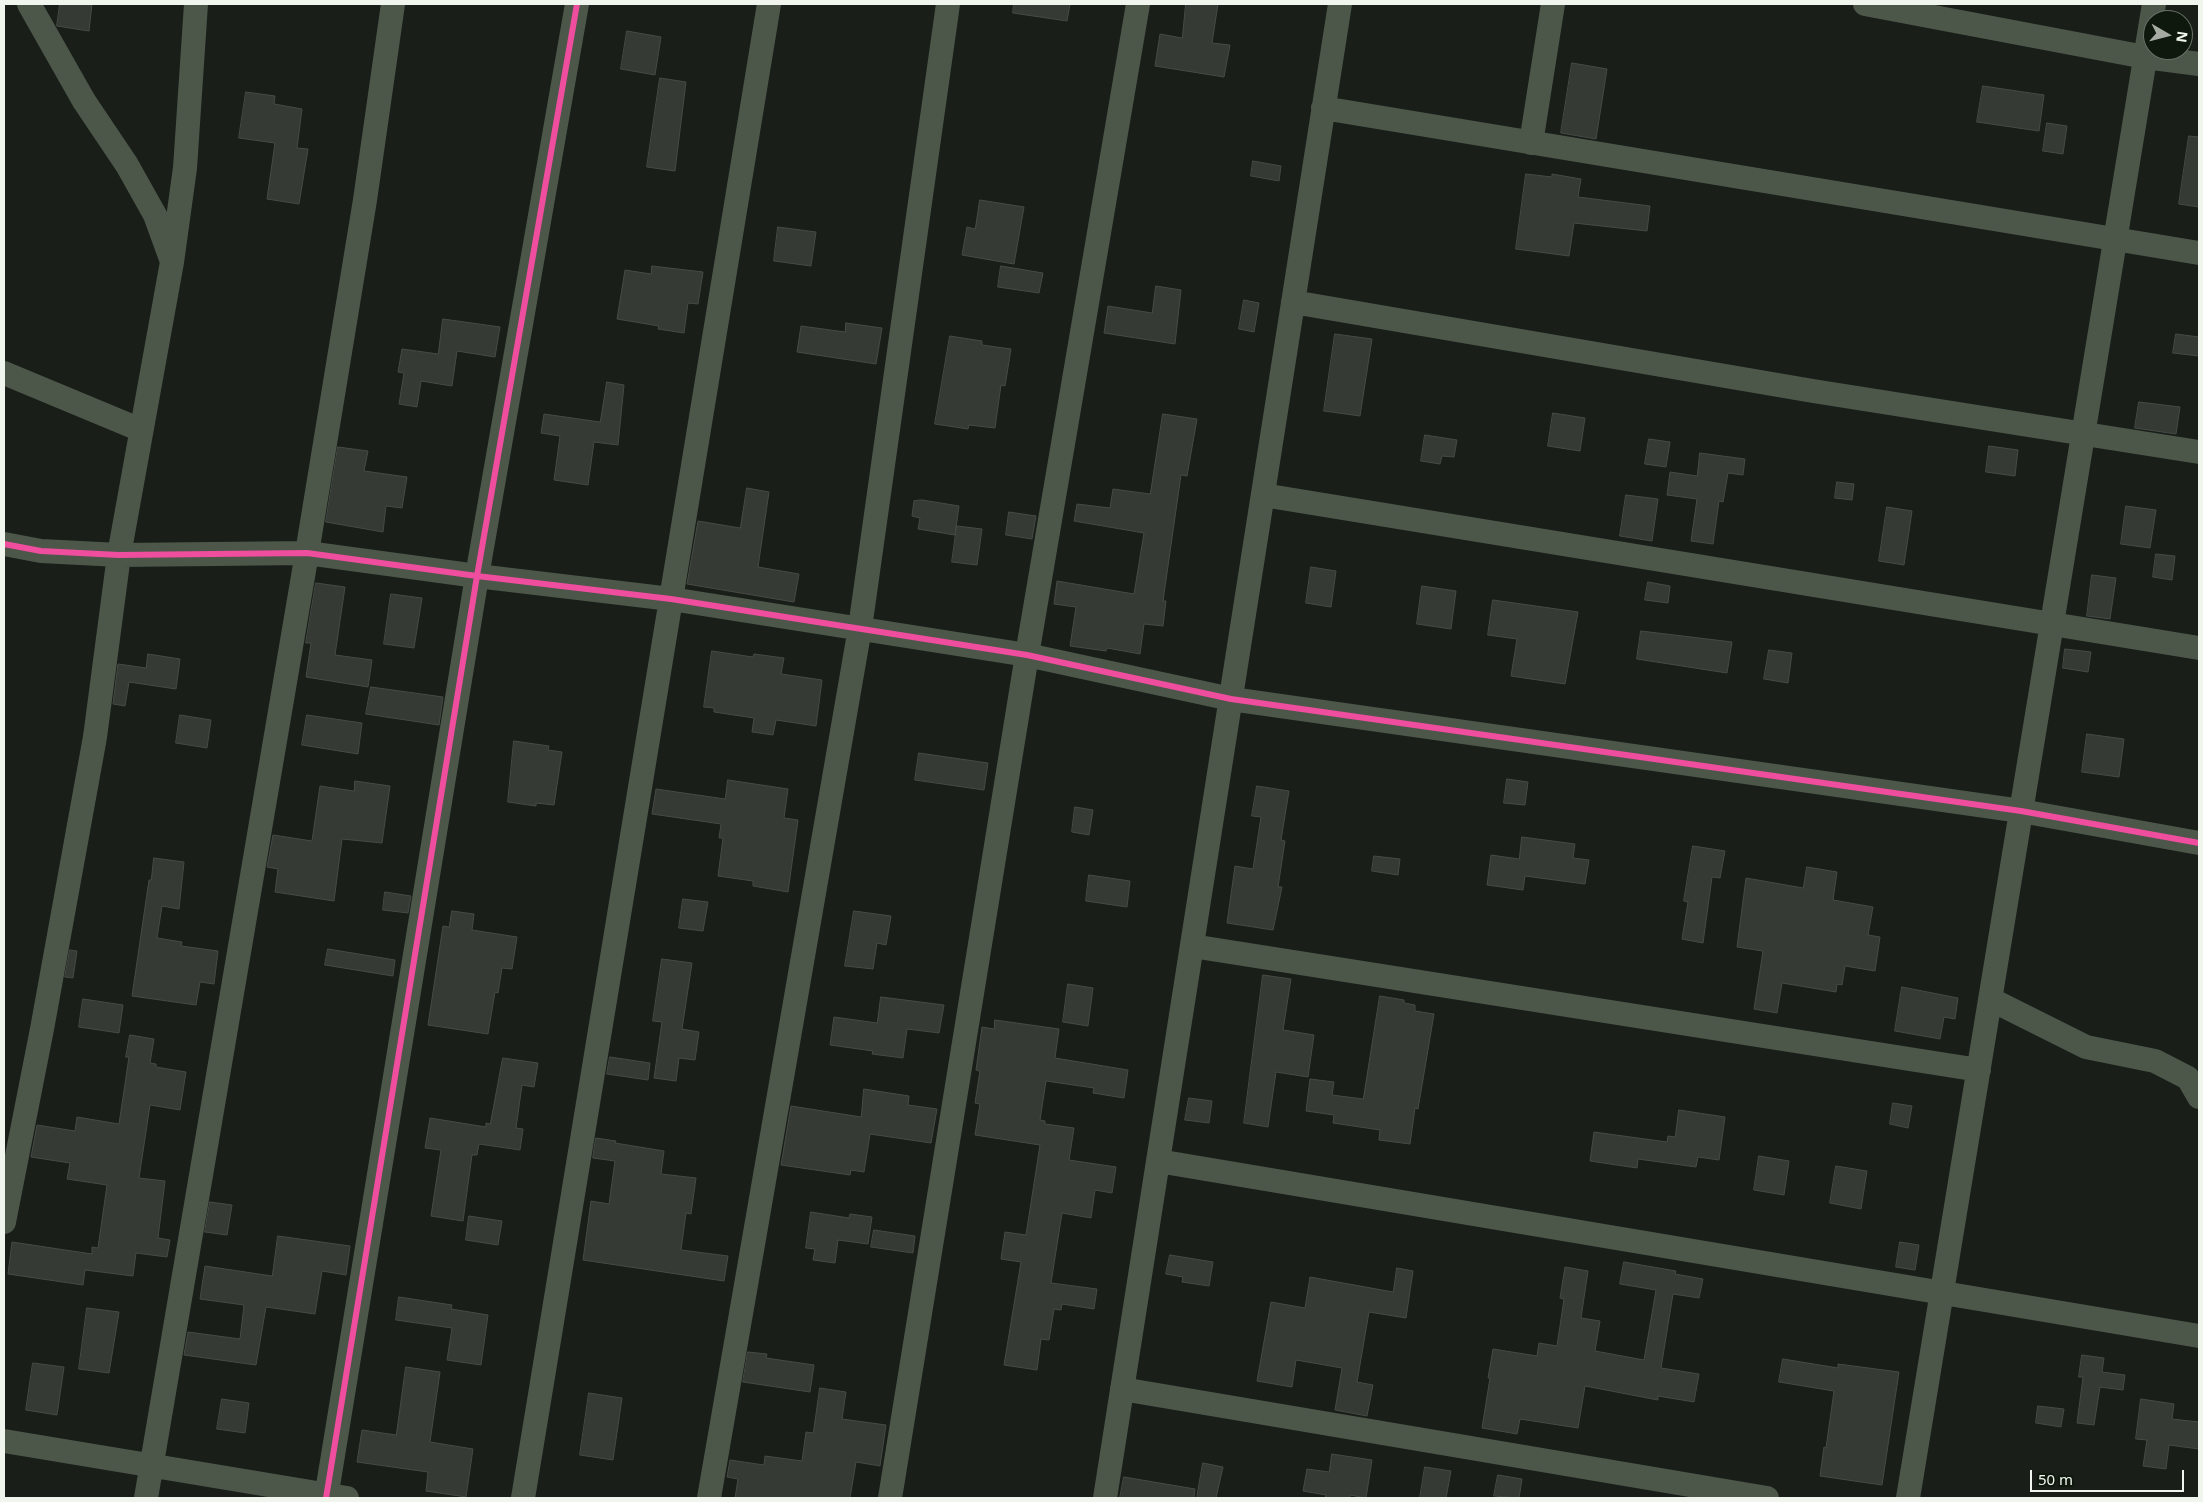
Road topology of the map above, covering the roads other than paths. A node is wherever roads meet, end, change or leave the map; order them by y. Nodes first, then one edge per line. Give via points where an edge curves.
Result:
1 (29, 4) edge
2 (196, 4) edge
3 (393, 4) edge
4 (577, 4) edge
5 (769, 4) edge
6 (948, 4) edge
7 (1138, 4) edge
8 (1340, 4) edge
9 (1553, 4) edge
10 (1865, 4) edge
11 (2143, 57) edge
12 (2145, 60) edge
13 (2168, 60) edge
14 (2199, 64) edge
15 (1323, 108) junction
16 (1531, 143) junction
17 (2115, 240) junction
18 (2199, 253) edge
19 (172, 262) junction
20 (1293, 302) junction
21 (4, 372) edge
22 (141, 430) junction
23 (2083, 435) junction
24 (2199, 452) edge
25 (1263, 495) junction
26 (4, 544) edge
27 (307, 553) junction
28 (119, 555) junction
29 (477, 576) junction
30 (671, 599) junction
31 (2052, 625) junction
32 (860, 628) junction
33 (2199, 648) edge
34 (1027, 654) junction
35 (1231, 699) junction
36 (2021, 811) junction
37 (2199, 843) edge
38 (1192, 946) junction
39 (1990, 998) junction
40 (1979, 1070) junction
41 (2196, 1081) edge
42 (1158, 1161) junction
43 (4, 1222) edge
44 (1942, 1294) junction
45 (2199, 1336) edge
46 (1122, 1389) junction
47 (4, 1441) edge
48 (151, 1465) junction
49 (333, 1497) edge
50 (146, 1498) edge
51 (523, 1498) edge
52 (708, 1498) edge
53 (890, 1498) edge
54 (1105, 1498) edge
55 (1767, 1498) edge
56 (1908, 1498) edge

1 - 19 street via 84,101 155,215
2 - 19 street via 185,168
3 - 27 street via 365,200
4 - 29 street
5 - 30 street
6 - 32 street
7 - 34 street
8 - 15 street
9 - 16 street
10 - 11 street
12 - 17 street
13 - 14 street
15 - 16 street
15 - 20 street
16 - 17 street
17 - 18 street
17 - 23 street
19 - 22 street
20 - 23 street
20 - 25 street
21 - 22 street
22 - 28 street
23 - 24 street
23 - 31 street
25 - 31 street
25 - 35 street
26 - 28 street via 41,551
27 - 28 street
27 - 29 street
27 - 48 street
28 - 43 street via 95,737
29 - 30 street
29 - 49 street
30 - 32 street
30 - 51 street
31 - 33 street
31 - 36 street
32 - 34 street
32 - 52 street
34 - 35 street
34 - 53 street
35 - 36 street
35 - 38 street
36 - 37 street
36 - 39 street
38 - 40 street
38 - 42 street
39 - 40 street
39 - 41 street via 2086,1047 2155,1061
40 - 44 street
42 - 44 street
42 - 46 street
44 - 45 street
44 - 56 street
46 - 54 street
46 - 55 street
47 - 48 street
48 - 49 street
48 - 50 street

